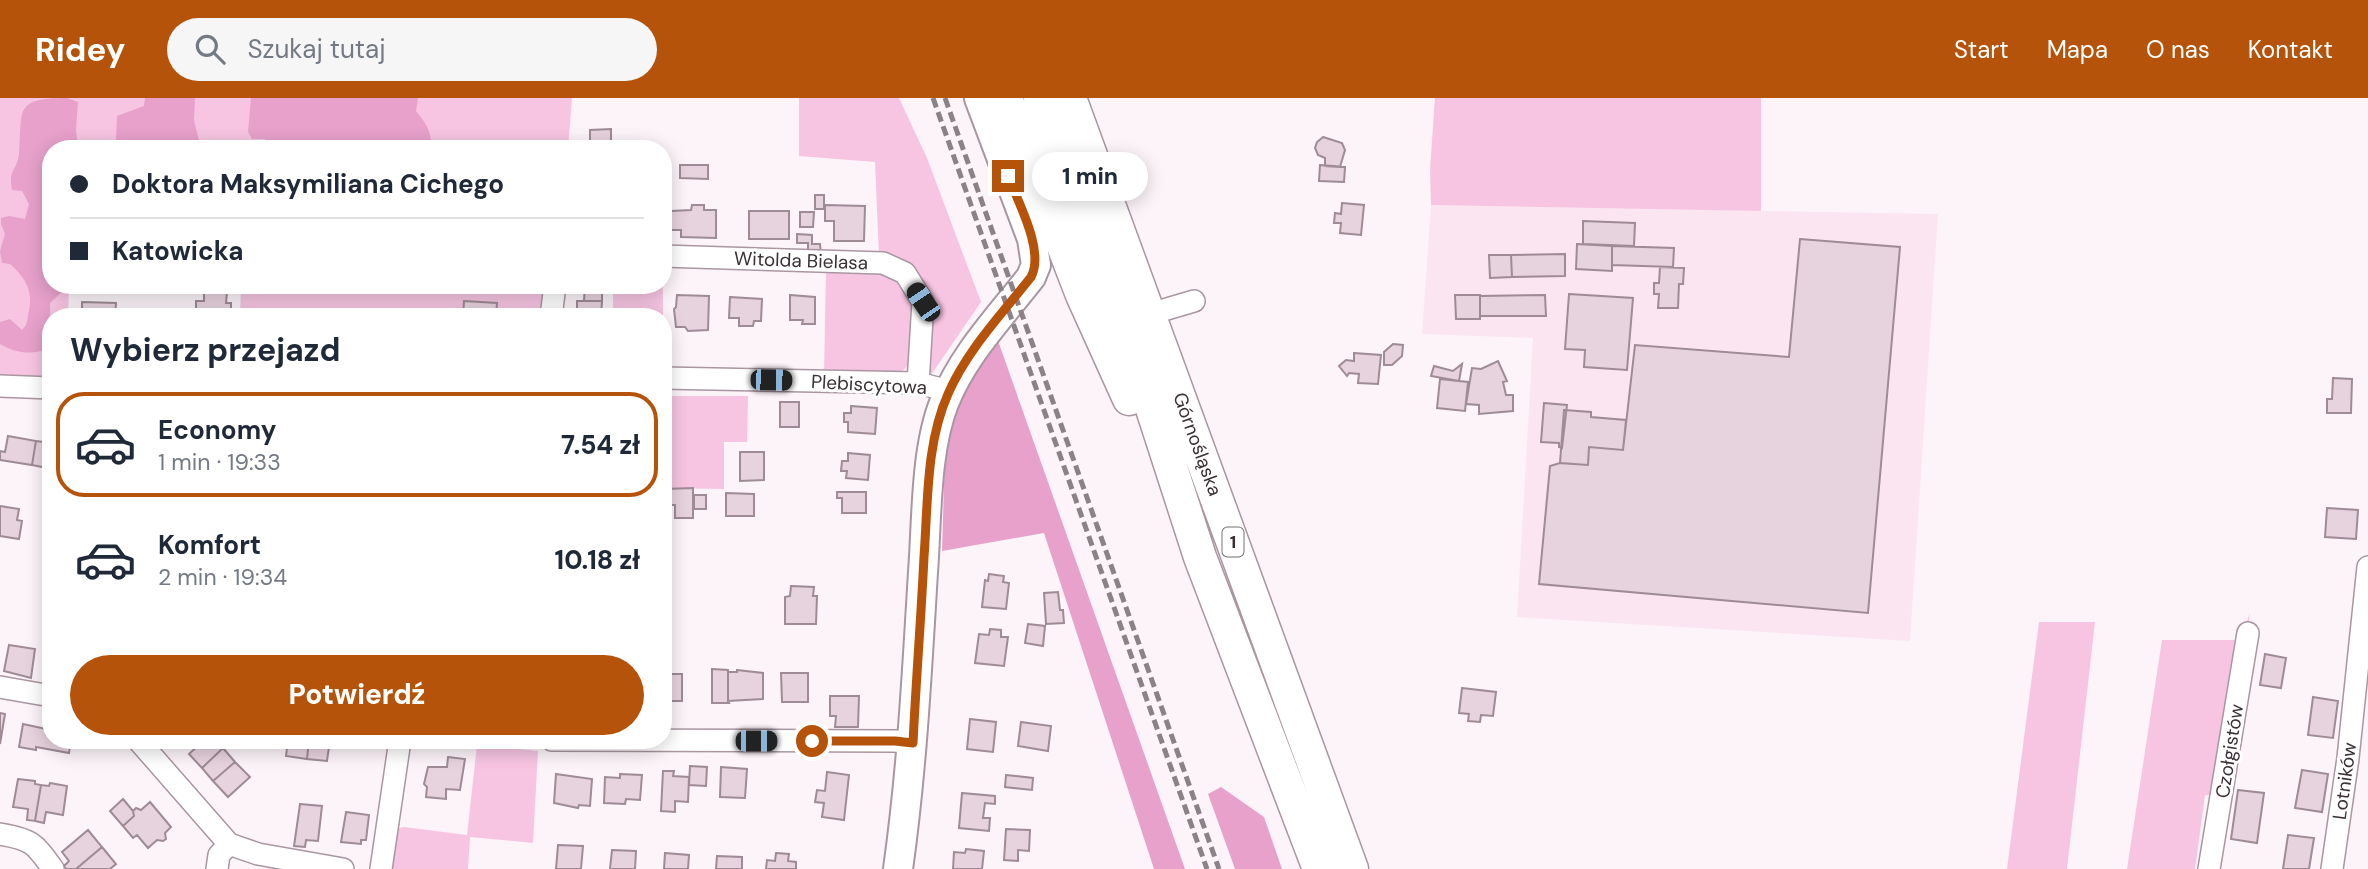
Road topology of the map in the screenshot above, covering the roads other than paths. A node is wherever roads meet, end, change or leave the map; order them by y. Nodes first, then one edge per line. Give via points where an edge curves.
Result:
1 (979, 98) edge
2 (1006, 98) edge
3 (1040, 98) edge
4 (1070, 98) edge
5 (672, 256) edge
6 (1194, 301) dead end
7 (1150, 314) junction
8 (672, 378) edge
9 (918, 383) junction
10 (0, 386) edge
11 (42, 388) edge
12 (949, 391) junction
13 (1200, 557) junction
14 (2368, 568) edge
15 (2248, 633) dead end
16 (0, 687) edge
17 (42, 694) edge
18 (672, 740) edge
19 (913, 743) junction
20 (146, 749) edge
21 (399, 749) edge
22 (0, 834) edge
23 (229, 844) junction
24 (53, 869) edge
25 (217, 869) edge
26 (343, 869) edge
27 (381, 869) edge
28 (898, 869) edge
29 (1319, 869) edge
30 (1352, 869) edge
31 (2209, 869) edge
32 (2332, 869) edge

1 - 12 street via 1032,239 1036,265
2 - 13 main road via 1082,295
3 - 13 main road, Górnośląska / 1 via 1144,384
4 - 7 main road, Górnośląska / 1
5 - 9 street, Witolda Bielasa via 883,262 905,273 923,302
6 - 7 street
7 - 30 main road, Górnośląska / 1
8 - 9 street, Plebiscytowa
9 - 12 street, Plebiscytowa
10 - 11 street
12 - 19 street via 933,440
13 - 29 main road, Górnośląska / 1
14 - 32 street, Lotników
15 - 31 street, Czołgistów
16 - 17 street
18 - 19 street
19 - 28 street
20 - 23 street
21 - 27 street
22 - 24 street via 36,845
23 - 25 street via 219,855
23 - 26 street via 258,854

